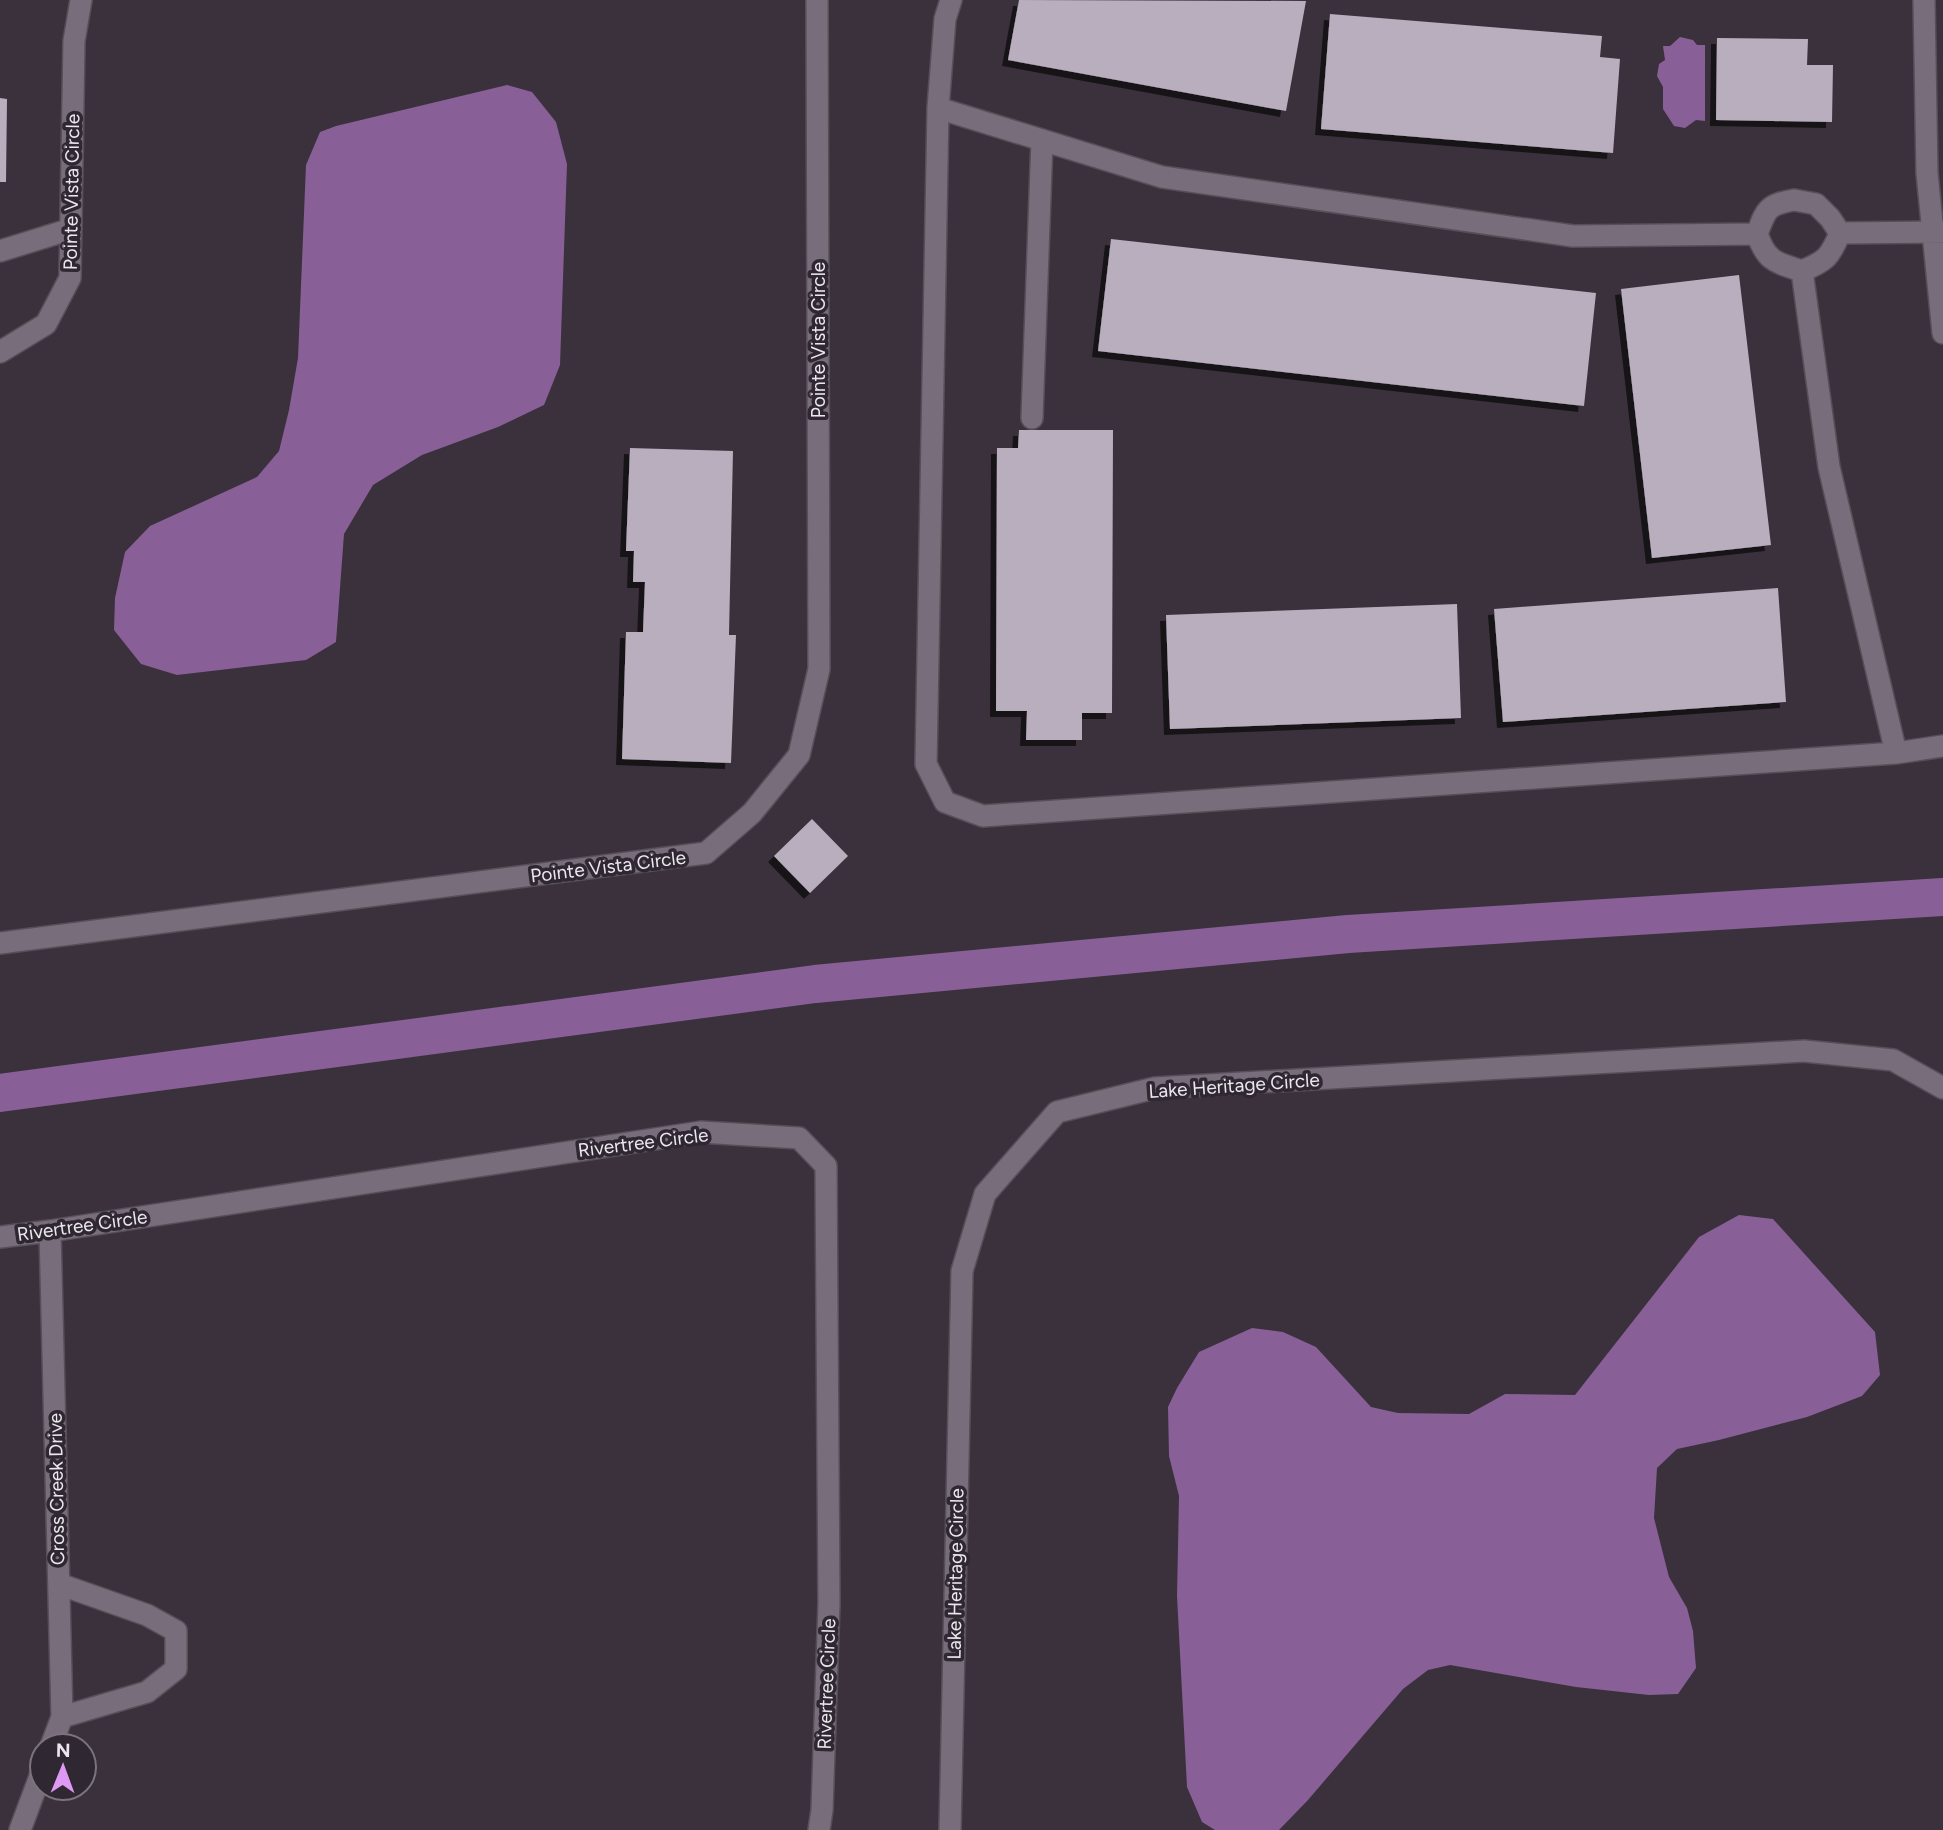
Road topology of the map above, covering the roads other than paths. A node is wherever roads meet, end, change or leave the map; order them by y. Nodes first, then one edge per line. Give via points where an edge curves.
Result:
1 (81, 0) edge
2 (817, 0) edge
3 (951, 0) edge
4 (1924, 0) edge
5 (939, 108) junction
6 (1042, 140) junction
7 (71, 229) junction
8 (1937, 232) edge
9 (1840, 233) junction
10 (1757, 234) junction
11 (0, 251) edge
12 (1802, 271) junction
13 (1943, 333) edge
14 (0, 352) edge
15 (1032, 418) dead end
16 (1943, 746) edge
17 (1896, 753) junction
18 (0, 943) edge
19 (1943, 1088) edge
20 (50, 1231) junction
21 (0, 1237) edge
22 (59, 1584) junction
23 (62, 1717) junction
24 (56, 1732) edge
25 (30, 1802) edge
26 (20, 1830) edge
27 (819, 1830) edge
28 (950, 1830) edge

1 - 7 street, Pointe Vista Circle via 74,40
2 - 18 street, Pointe Vista Circle via 819,669 799,755 752,813 706,853
3 - 5 street via 945,19
4 - 8 street via 1927,173
5 - 6 street
5 - 17 street via 926,764 945,802 983,816
6 - 10 street via 1162,177 1573,236
6 - 15 street
7 - 11 street
7 - 14 street, Pointe Vista Circle via 70,278 47,324
8 - 9 street
8 - 13 street
9 - 10 street via 1816,204 1794,200 1776,204 1764,214
9 - 12 street via 1832,252
10 - 12 street via 1764,253 1779,264
12 - 17 street via 1829,467
16 - 17 street
19 - 28 street, Lake Heritage Circle via 1893,1060 1804,1051 1155,1088 1057,1112 985,1194 962,1271
20 - 21 street, Rivertree Circle
20 - 22 street, Cross Creek Drive
20 - 27 street, Rivertree Circle via 701,1132 799,1138 826,1166 829,1603
22 - 23 street, Cross Creek Drive
22 - 23 street via 147,1615 176,1632 176,1670 147,1692
23 - 24 street, Cross Creek Drive
25 - 26 street

